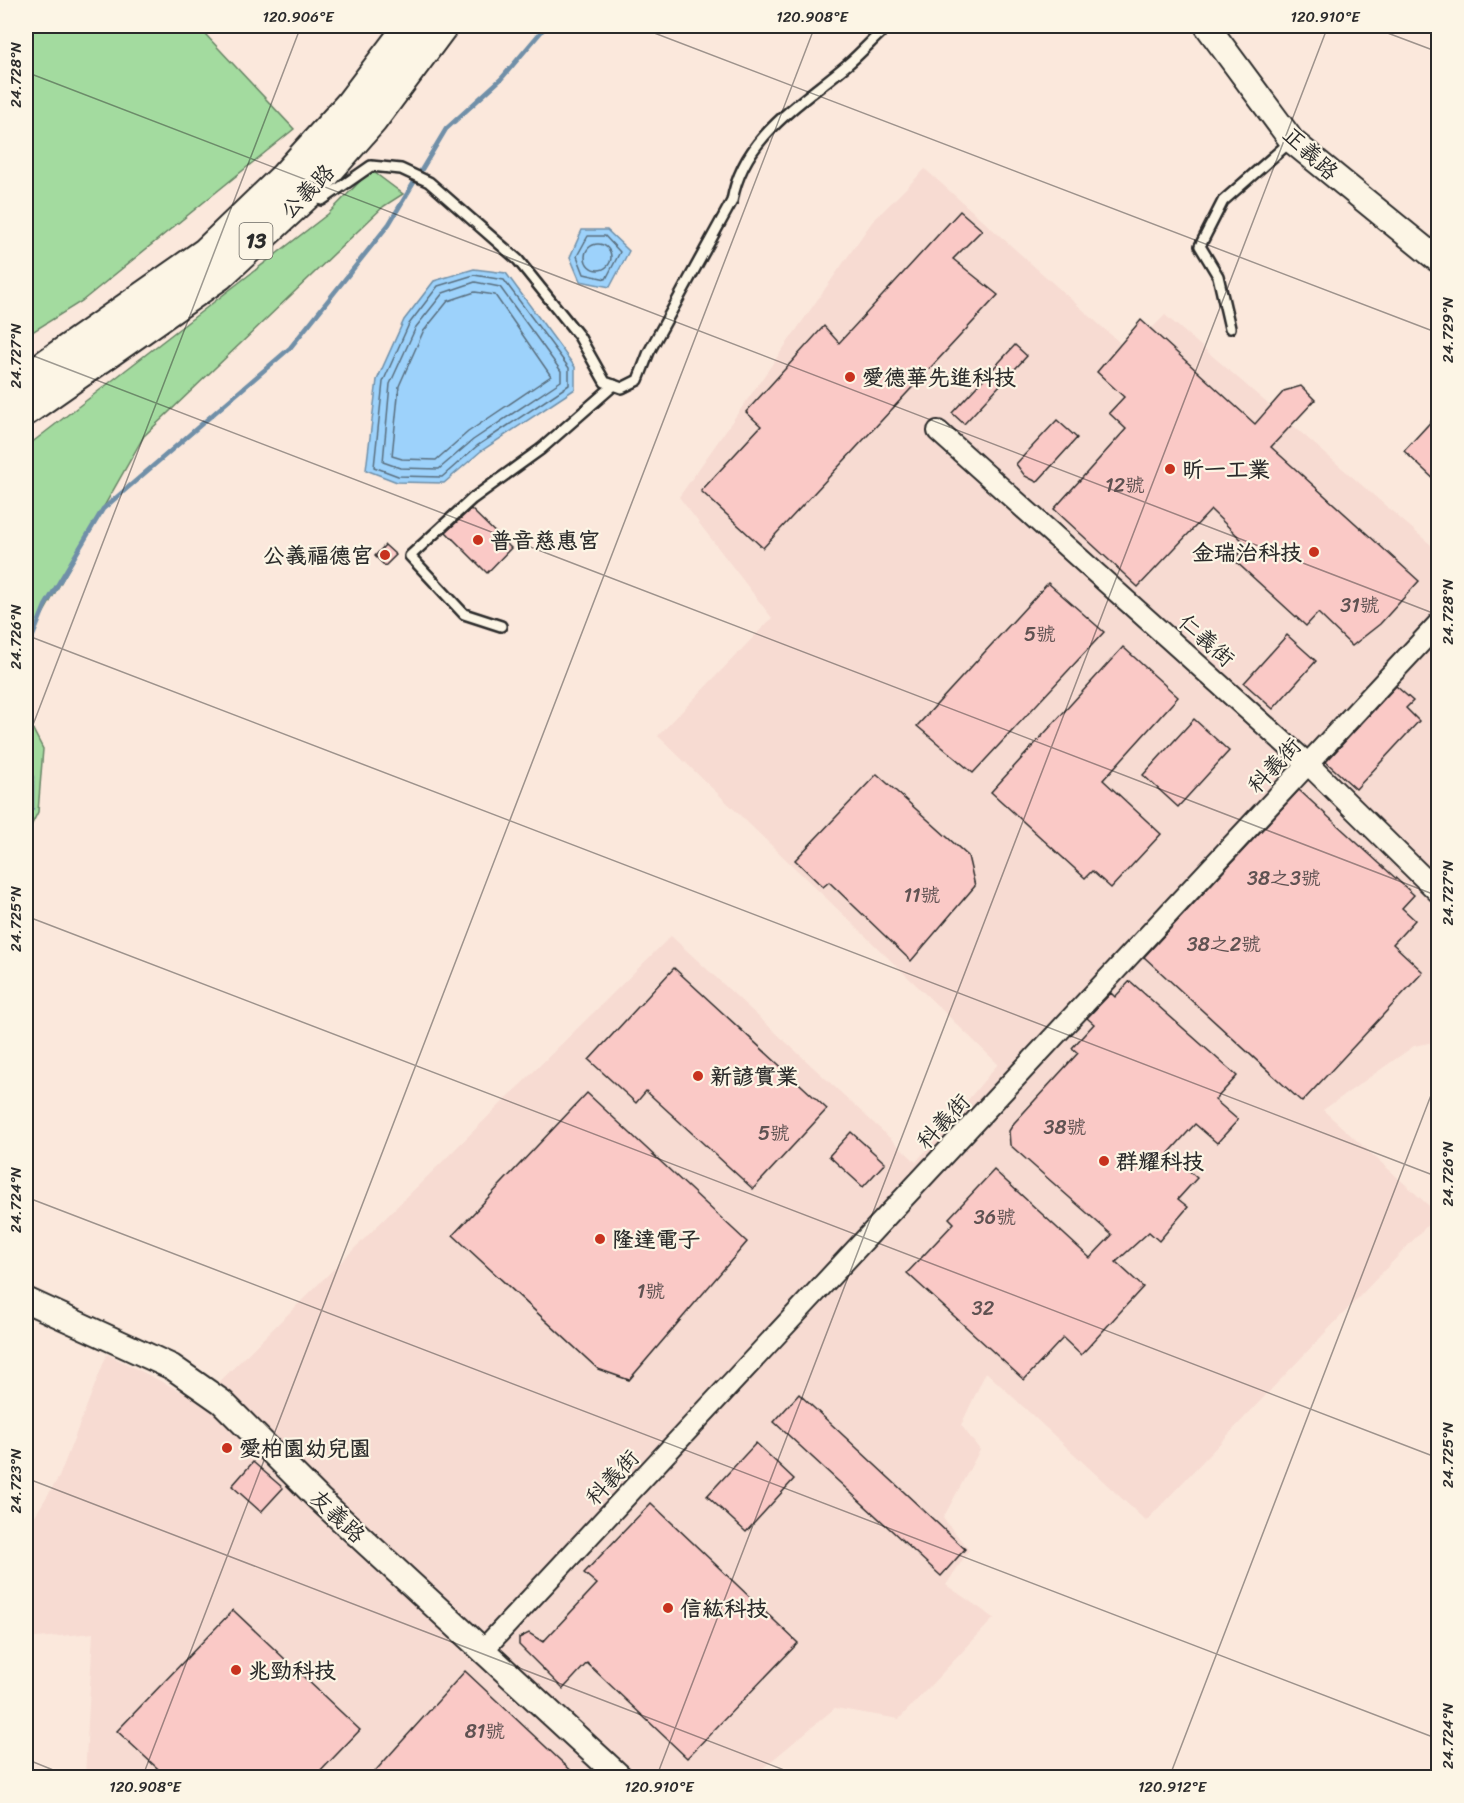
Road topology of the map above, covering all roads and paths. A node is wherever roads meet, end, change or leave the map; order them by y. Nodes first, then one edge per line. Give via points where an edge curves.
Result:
1 (410, 26) edge
2 (442, 26) edge
3 (888, 26) edge
4 (1207, 26) edge
5 (1292, 141) junction
6 (296, 186) junction
7 (1438, 260) edge
8 (1230, 328) dead end
9 (26, 379) edge
10 (614, 385) junction
11 (26, 410) edge
12 (938, 430) dead end
13 (1438, 624) edge
14 (501, 626) dead end
15 (1308, 764) junction
16 (1438, 892) edge
17 (26, 1300) edge
18 (482, 1651) junction
19 (621, 1778) edge

1 - 6 main road, 公義路 / 13 via 350,105
2 - 6 main road, 公義路 / 13 via 372,120
3 - 10 lane via 848,64 784,113 747,157 732,201 649,352 638,380 622,388
4 - 5 street, 正義路
5 - 7 street, 正義路
5 - 8 lane via 1222,201 1200,246 1218,276
6 - 9 main road, 公義路 / 13
6 - 10 lane via 322,200 371,166 401,169 429,182 518,260 579,336 605,382
6 - 11 main road, 公義路 / 13 via 219,274
10 - 14 lane via 541,449 472,499 410,556 464,614
12 - 15 street, 仁義街
13 - 15 street, 科義街
15 - 16 street, 仁義街
15 - 18 street, 科義街
17 - 18 street, 友義路 via 172,1367 222,1402
18 - 19 street, 友義路

